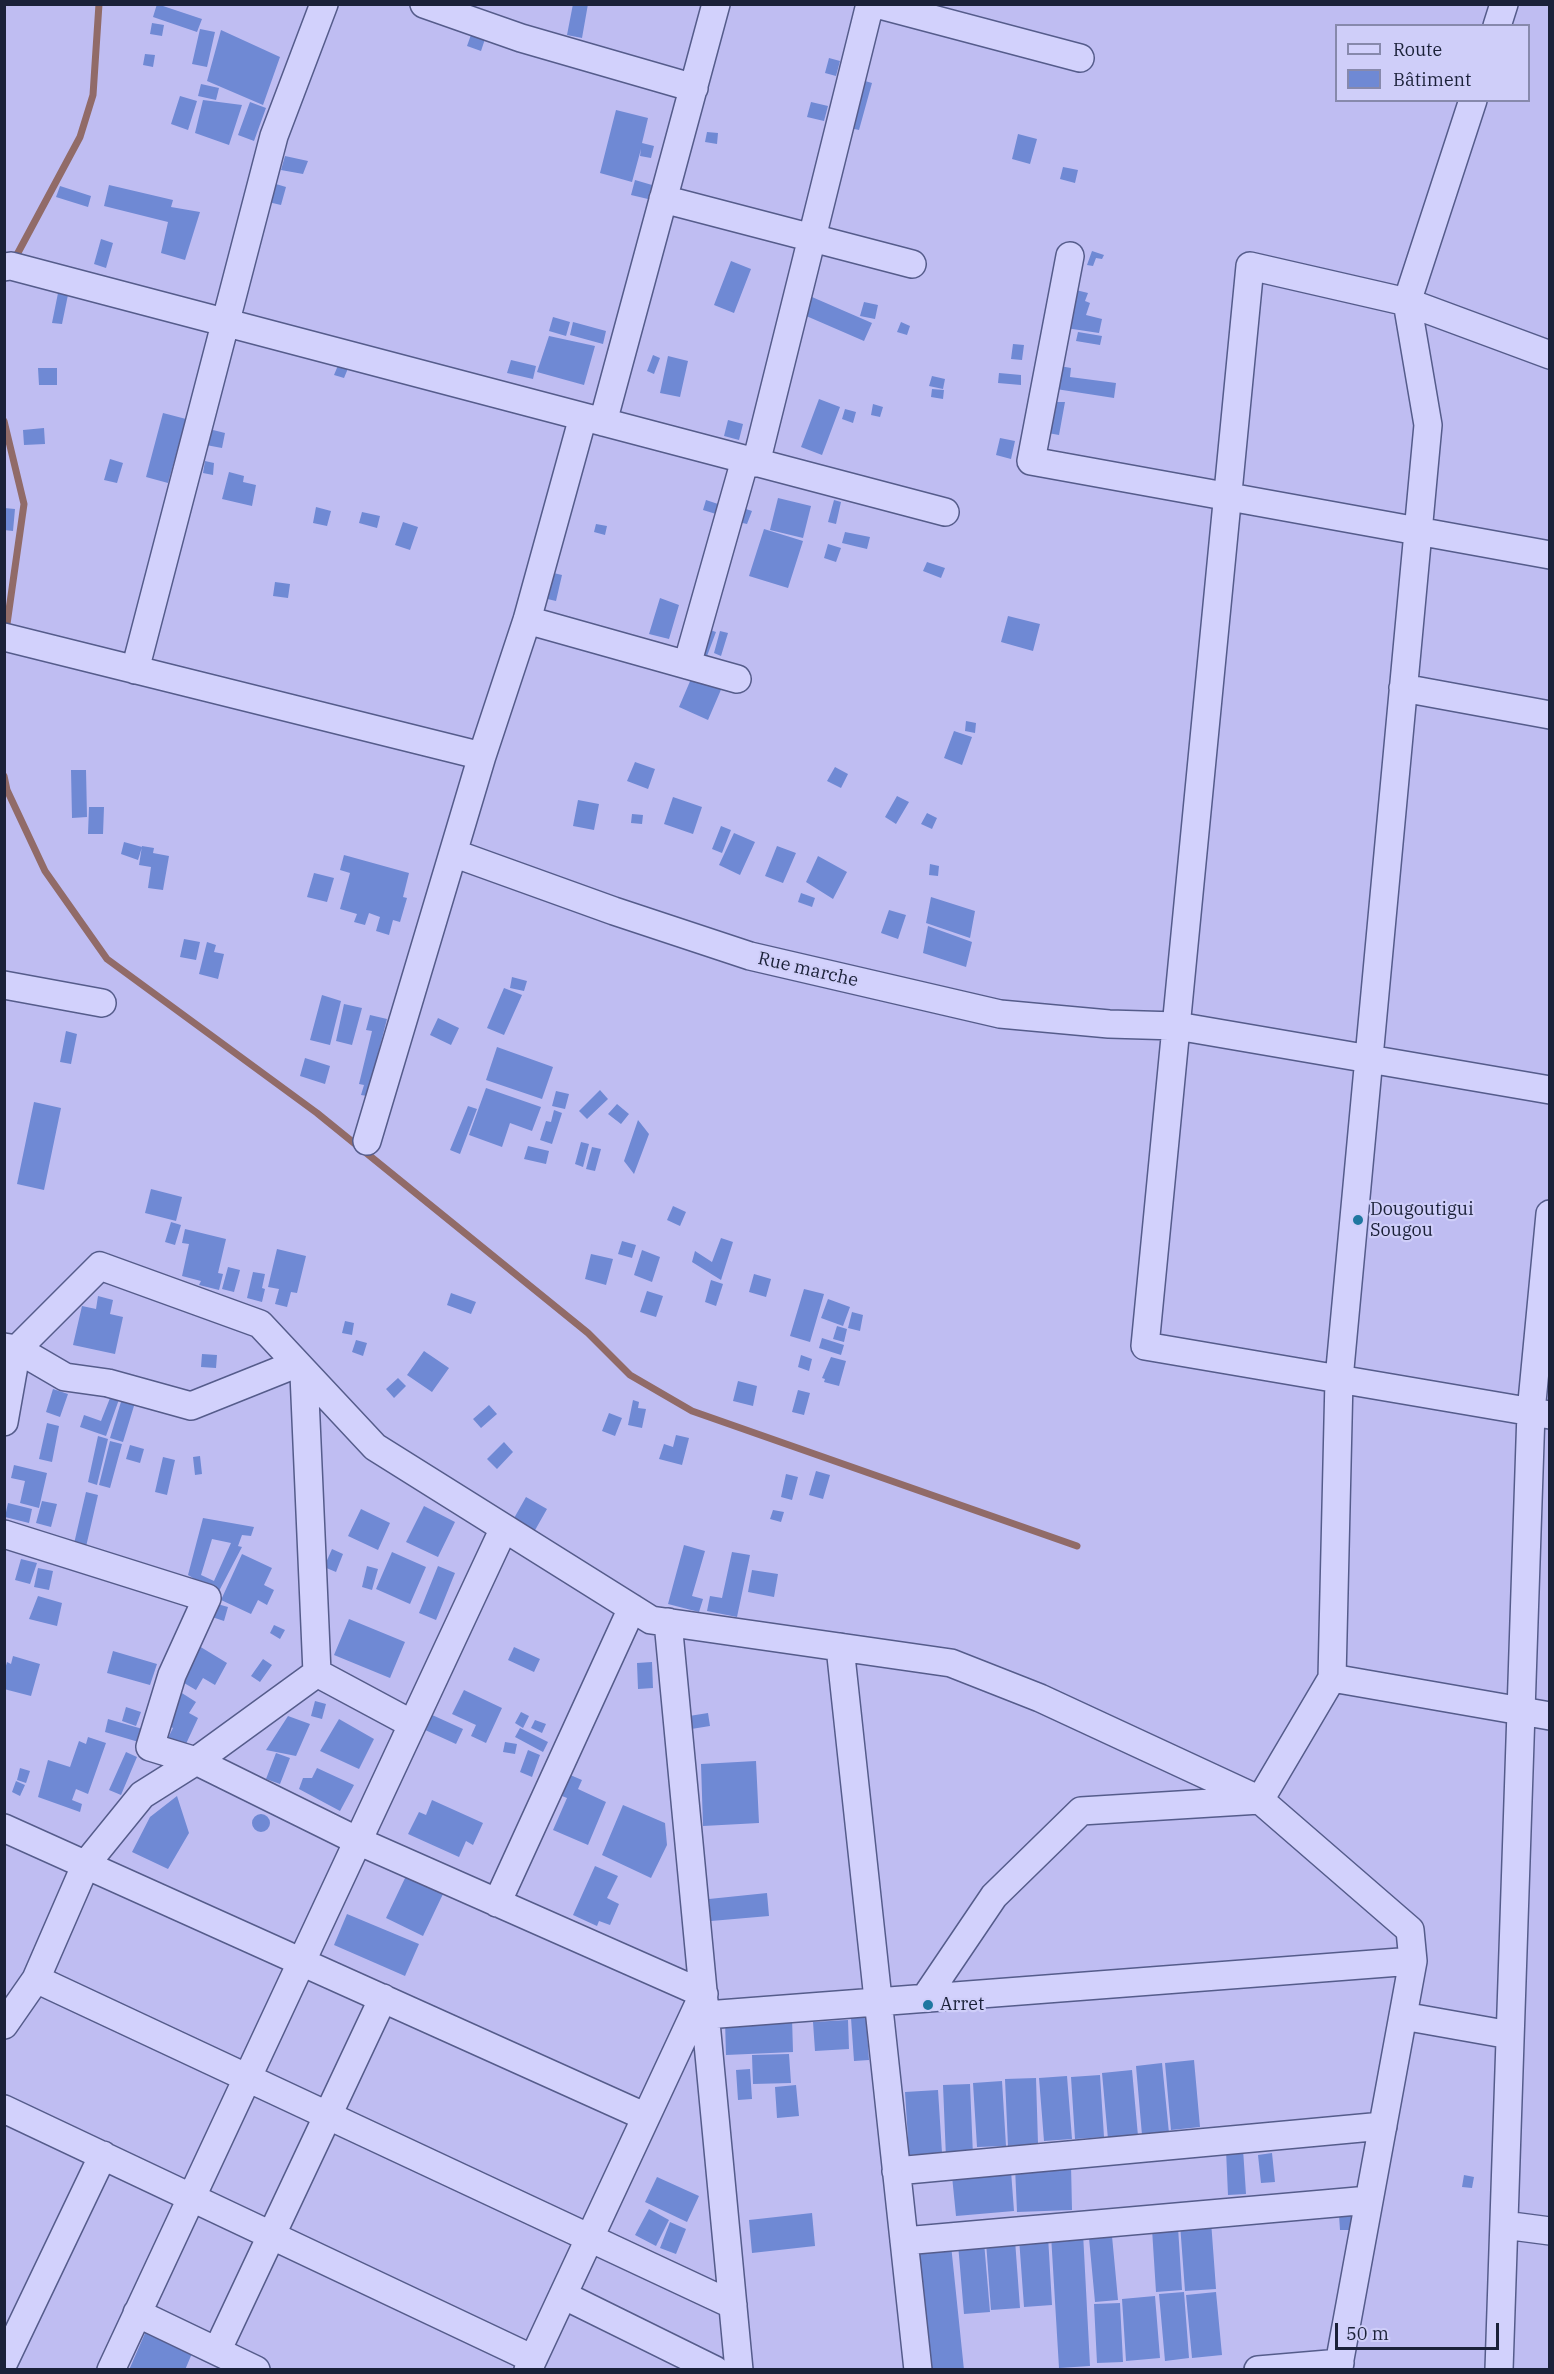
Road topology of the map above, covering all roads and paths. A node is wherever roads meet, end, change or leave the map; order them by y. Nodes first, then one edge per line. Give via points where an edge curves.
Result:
1 (324, 4) edge
2 (424, 4) edge
3 (716, 4) edge
4 (870, 4) edge
5 (1504, 4) edge
6 (876, 5) edge
7 (1498, 24) edge
8 (1080, 58) dead end
9 (694, 88) junction
10 (1472, 102) edge
11 (663, 199) junction
12 (812, 238) junction
13 (1070, 255) dead end
14 (912, 264) dead end
15 (4, 267) edge
16 (1407, 302) junction
17 (226, 323) junction
18 (1550, 355) edge
19 (593, 420) junction
20 (750, 461) junction
21 (1227, 497) junction
22 (945, 512) dead end
23 (1418, 531) junction
24 (1550, 555) edge
25 (527, 620) junction
26 (4, 638) edge
27 (687, 665) junction
28 (135, 670) junction
29 (737, 679) dead end
30 (1403, 688) junction
31 (1550, 715) edge
32 (482, 756) junction
33 (453, 853) junction
34 (4, 985) edge
35 (102, 1003) dead end
36 (1177, 1026) junction
37 (1369, 1059) junction
38 (1550, 1090) edge
39 (367, 1141) dead end
40 (1550, 1214) edge
41 (11, 1348) edge
42 (300, 1369) junction
43 (1339, 1379) junction
44 (1540, 1413) edge
45 (4, 1422) edge
46 (504, 1528) junction
47 (4, 1534) edge
48 (632, 1608) junction
49 (668, 1622) junction
50 (840, 1647) junction
51 (317, 1673) junction
52 (1332, 1678) junction
53 (1521, 1711) junction
54 (1550, 1716) edge
55 (412, 1724) junction
56 (196, 1761) junction
57 (1260, 1800) junction
58 (4, 1828) edge
59 (358, 1841) junction
60 (86, 1864) junction
61 (497, 1902) junction
62 (1413, 1961) junction
63 (301, 1962) junction
64 (22, 1988) edge
65 (383, 1998) junction
66 (925, 1998) junction
67 (879, 2002) junction
68 (705, 2005) junction
69 (1403, 2016) junction
70 (4, 2025) edge
71 (1510, 2036) junction
72 (247, 2078) junction
73 (4, 2109) edge
74 (327, 2116) junction
75 (646, 2117) junction
76 (1383, 2126) junction
77 (103, 2155) junction
78 (897, 2171) junction
79 (192, 2197) junction
80 (1369, 2200) junction
81 (1504, 2224) junction
82 (1550, 2231) edge
83 (272, 2235) junction
84 (590, 2238) junction
85 (904, 2241) junction
86 (563, 2295) junction
87 (733, 2305) junction
88 (137, 2313) junction
89 (217, 2351) junction
90 (4, 2362) edge
91 (531, 2364) edge
92 (1339, 2366) edge
93 (111, 2370) edge
94 (256, 2370) edge
95 (715, 2370) edge
96 (739, 2370) edge
97 (918, 2370) edge
98 (1258, 2370) edge
99 (1499, 2370) edge

1 - 17 street via 274,136
2 - 9 street via 521,38
3 - 9 street
4 - 12 street
5 - 7 street
6 - 8 street
9 - 11 street
10 - 16 street
11 - 12 street
11 - 19 street
12 - 14 street
12 - 20 street
13 - 21 street via 1031,461
15 - 17 street
16 - 18 street
16 - 21 street via 1250,266
16 - 23 street via 1428,424
17 - 19 street
17 - 28 street
19 - 20 street
19 - 25 street
20 - 22 street
20 - 27 street
21 - 23 street
21 - 36 street
23 - 24 street
23 - 30 street
25 - 27 street
25 - 32 street
26 - 28 street
27 - 29 street
28 - 32 street
30 - 31 street
30 - 37 street
32 - 33 street
33 - 36 street, Rue marche via 750,956 1000,1014
33 - 39 street
34 - 35 street
36 - 37 street, Rue marche
36 - 43 street via 1145,1346
37 - 38 street, Rue marche
37 - 43 street
40 - 44 street
41 - 42 street via 65,1377 108,1383 191,1406
41 - 42 street via 100,1266 260,1324
41 - 45 street
42 - 46 street via 375,1447
42 - 51 street
43 - 44 street
43 - 52 street
44 - 53 street
46 - 48 street
46 - 55 street
47 - 56 street via 207,1598 172,1675 150,1747
48 - 49 street via 651,1620
48 - 61 street
49 - 50 street
49 - 68 street
50 - 57 street via 951,1663 1040,1698
50 - 67 street
51 - 55 street
51 - 56 street
52 - 53 street
52 - 57 street
53 - 54 street
53 - 71 street
55 - 59 street
56 - 59 street
56 - 60 street via 142,1795
57 - 62 street via 1410,1930
57 - 66 street via 1081,1811 994,1896
58 - 60 street
59 - 61 street
59 - 63 street
60 - 63 street
60 - 64 street
61 - 68 street
62 - 66 street
62 - 69 street
63 - 65 street
63 - 72 street
64 - 70 street
64 - 72 street
65 - 74 street
65 - 75 street
66 - 67 street
67 - 68 street
67 - 78 street
68 - 75 street
68 - 87 street
69 - 71 street
69 - 76 street
71 - 81 street
72 - 74 street
72 - 79 street
73 - 77 street
74 - 83 street
74 - 84 street
75 - 84 street
76 - 78 street
76 - 80 street
77 - 79 street
77 - 90 street
78 - 85 street
79 - 83 street
79 - 88 street
80 - 85 street
80 - 92 street
81 - 82 street
81 - 99 street
83 - 89 street
83 - 91 street
84 - 86 street
84 - 87 street
85 - 97 street
86 - 91 street
86 - 95 street
87 - 96 street
88 - 89 street
88 - 93 street
89 - 94 street
92 - 98 street

